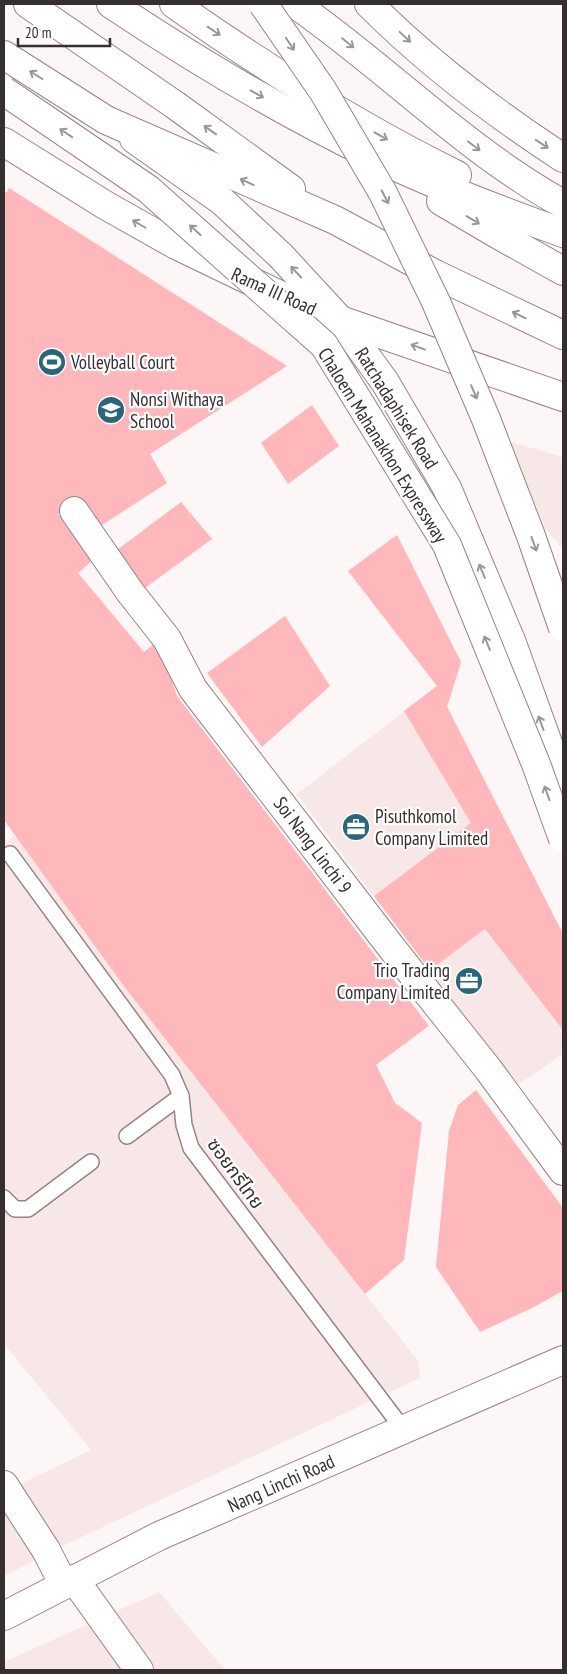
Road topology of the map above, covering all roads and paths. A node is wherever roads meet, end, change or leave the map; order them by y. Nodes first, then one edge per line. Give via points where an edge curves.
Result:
1 (28, 4) edge
2 (111, 4) edge
3 (174, 4) edge
4 (263, 4) edge
5 (295, 4) edge
6 (369, 4) edge
7 (4, 55) edge
8 (4, 90) edge
9 (106, 120) junction
10 (4, 142) edge
11 (373, 156) junction
12 (563, 158) edge
13 (563, 204) edge
14 (335, 220) junction
15 (563, 227) edge
16 (563, 233) edge
17 (563, 271) edge
18 (340, 320) junction
19 (563, 335) edge
20 (563, 397) edge
21 (74, 512) dead end
22 (563, 628) edge
23 (563, 783) edge
24 (563, 839) edge
25 (10, 854) dead end
26 (181, 1096) junction
27 (127, 1136) dead end
28 (91, 1162) dead end
29 (563, 1171) edge
30 (4, 1198) edge
31 (563, 1360) edge
32 (403, 1429) junction
33 (4, 1485) edge
34 (69, 1582) junction
35 (4, 1616) edge
36 (139, 1670) edge

14 -> 1 main road
2 -> 11 main road via 219,73
3 -> 15 main road via 349,118
4 -> 22 main road, bridge via 323,91 383,193 436,302 486,419
5 -> 13 main road via 330,28 459,135
6 -> 12 main road via 474,96
9 -> 7 main road
24 -> 8 main road, Chaloem Mahanakhon Expressway, bridge via 447,545 324,345 148,189
14 -> 9 main road
18 -> 9 main road, Ratchadaphisek Road via 282,256 222,201
18 -> 10 main road, Rama III Road via 176,245
11 - 16 main road via 435,185
11 -> 17 main road via 457,211
19 -> 14 main road via 435,274
20 -> 18 main road, Rama III Road
23 -> 18 main road, Ratchadaphisek Road via 512,643 447,488 385,382
21 - 29 main road, Soi Nang Linchi 9 via 166,639 193,689 488,1069
25 - 26 lane, ซอยกรีไทย via 172,1075
26 - 27 lane
26 - 32 lane, ซอยกรีไทย via 184,1125 191,1148
28 - 30 lane via 28,1209 15,1209
31 - 32 main road, Nang Linchi Road
32 - 34 main road, Nang Linchi Road via 160,1536
33 - 34 main road
34 - 35 main road, Nang Linchi Road
34 - 36 main road

